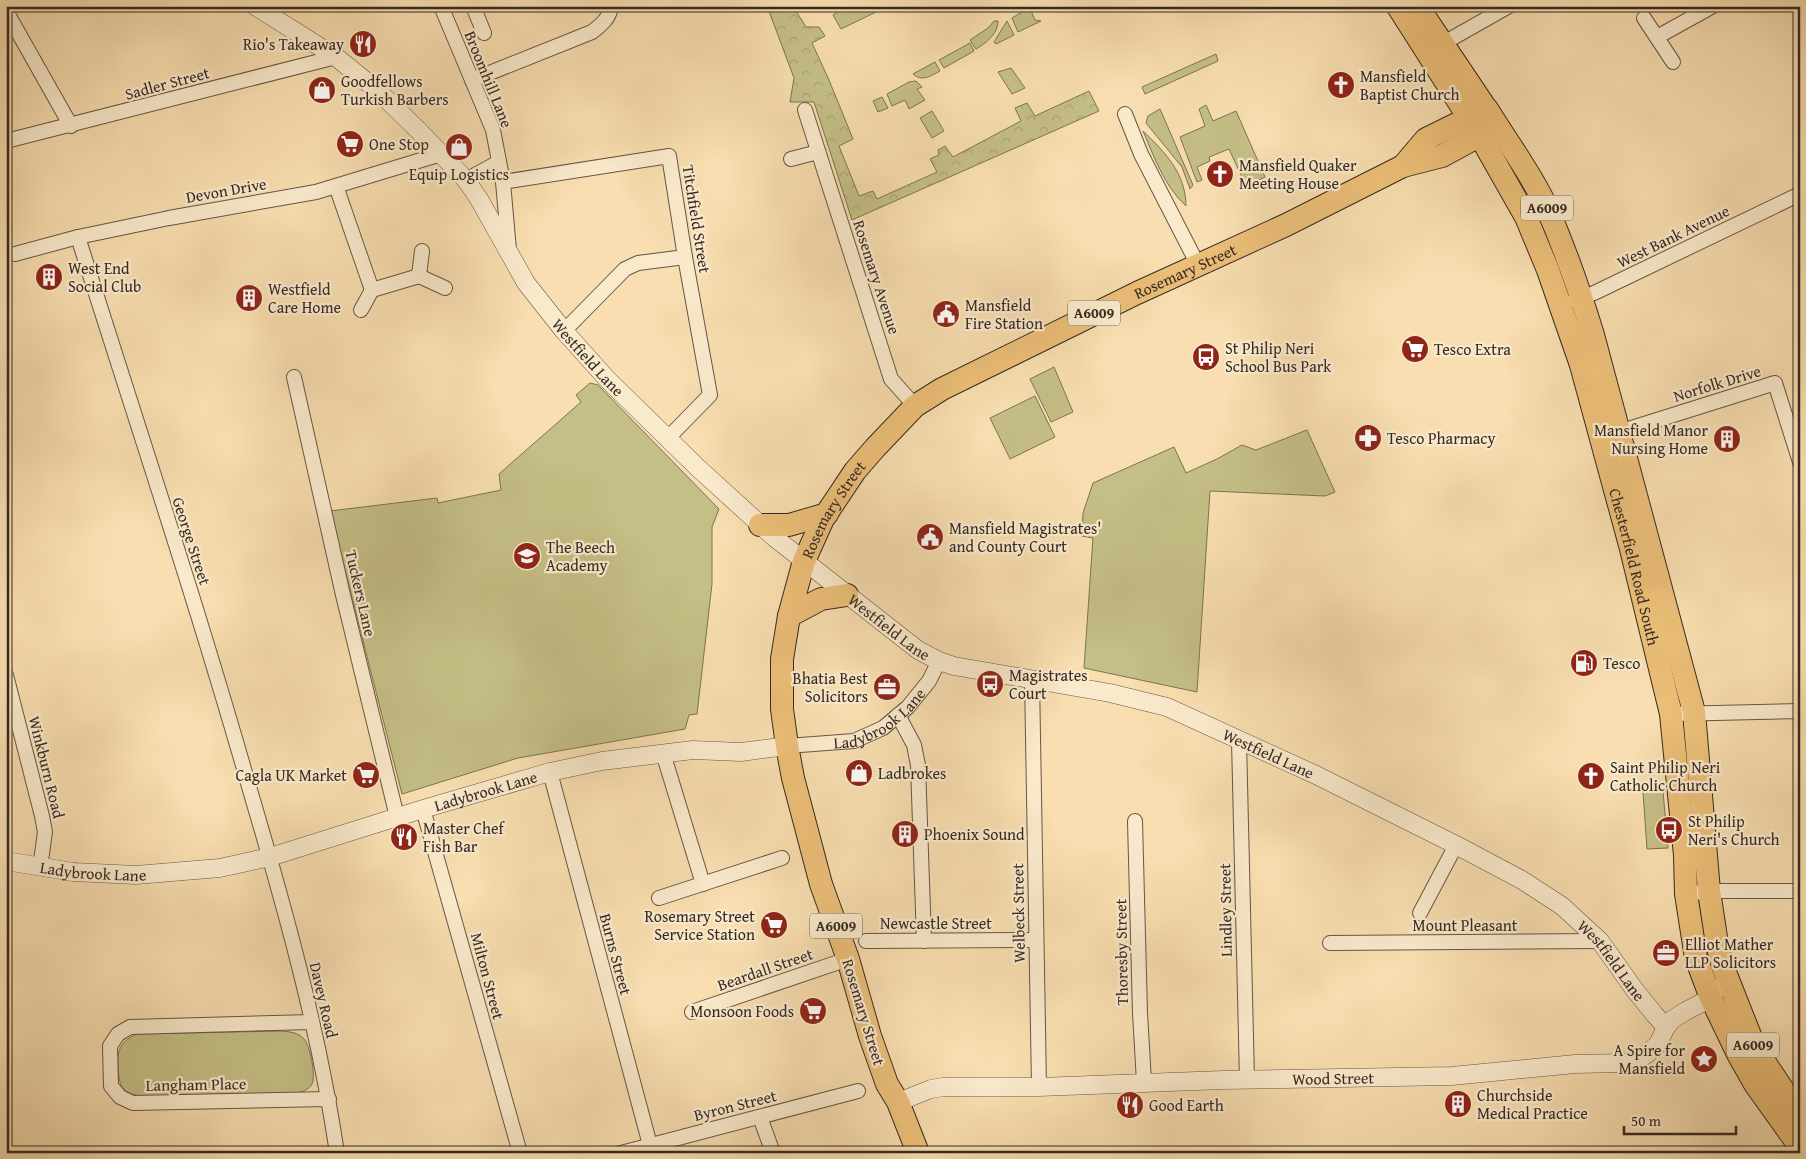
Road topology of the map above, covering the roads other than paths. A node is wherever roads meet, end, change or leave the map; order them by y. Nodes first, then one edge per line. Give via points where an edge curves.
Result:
1 (255, 6) edge
2 (441, 6) edge
3 (473, 6) edge
4 (611, 6) edge
5 (1398, 6) edge
6 (1418, 6) edge
7 (1509, 6) edge
8 (1713, 6) edge
9 (6, 11) edge
10 (1644, 18) dead end
11 (484, 33) dead end
12 (1657, 37) junction
13 (1442, 44) junction
14 (336, 57) junction
15 (1673, 62) dead end
16 (472, 80) junction
17 (805, 110) dead end
18 (1125, 114) dead end
19 (1483, 123) junction
20 (71, 126) junction
21 (6, 141) edge
22 (818, 152) junction
23 (441, 154) junction
24 (791, 159) dead end
25 (499, 162) junction
26 (466, 180) junction
27 (503, 182) junction
28 (336, 186) junction
29 (1800, 194) edge
30 (78, 237) junction
31 (422, 251) dead end
32 (15, 254) dead end
33 (509, 255) junction
34 (685, 257) junction
35 (1198, 265) junction
36 (420, 276) junction
37 (445, 288) dead end
38 (372, 290) junction
39 (1570, 302) junction
40 (361, 310) dead end
41 (564, 331) junction
42 (294, 376) dead end
43 (915, 406) junction
44 (1619, 432) junction
45 (668, 438) junction
46 (1800, 462) edge
47 (827, 514) junction
48 (760, 525) junction
49 (804, 562) junction
50 (847, 595) junction
51 (789, 616) junction
52 (939, 661) junction
53 (6, 675) edge
54 (1032, 679) junction
55 (1800, 711) edge
56 (1694, 712) junction
57 (1671, 714) junction
58 (898, 716) junction
59 (1238, 740) junction
60 (787, 746) junction
61 (663, 754) junction
62 (550, 772) junction
63 (423, 809) junction
64 (397, 817) junction
65 (1135, 821) dead end
66 (1456, 845) junction
67 (270, 857) junction
68 (782, 858) dead end
69 (6, 861) edge
70 (40, 868) junction
71 (703, 884) junction
72 (1709, 891) junction
73 (1800, 891) edge
74 (1686, 894) junction
75 (659, 898) dead end
76 (1420, 913) dead end
77 (1036, 940) junction
78 (866, 941) dead end
79 (924, 941) junction
80 (1600, 941) junction
81 (1330, 943) dead end
82 (848, 959) junction
83 (1723, 967) junction
84 (1711, 998) junction
85 (692, 1012) dead end
86 (312, 1022) junction
87 (1666, 1027) junction
88 (1247, 1080) junction
89 (1144, 1082) junction
90 (1039, 1087) junction
91 (858, 1092) dead end
92 (329, 1098) junction
93 (898, 1102) junction
94 (1800, 1115) edge
95 (760, 1117) junction
96 (1800, 1147) edge
97 (646, 1148) edge
98 (337, 1153) edge
99 (520, 1153) edge
100 (620, 1153) edge
101 (773, 1153) edge
102 (918, 1153) edge

1 - 14 street, Westfield Lane
2 - 16 street, Broomhill Lane
3 - 11 street
4 - 16 street via 605,22 592,32
5 - 19 main road, Chesterfield Road South
6 - 13 main road, Chesterfield Road South
7 - 13 street
8 - 12 street
9 - 20 street
10 - 12 street
12 - 15 street
13 - 19 main road, Chesterfield Road South
14 - 20 street, Sadler Street
14 - 23 street, Westfield Lane via 378,91
16 - 25 street, Broomhill Lane via 493,130
17 - 22 street, Rosemary Avenue
18 - 35 street via 1141,154
19 - 35 highway, Rosemary Street / A6009 via 1426,139 1403,166
19 - 39 highway, Chesterfield Road South / A6009 via 1515,152 1546,207
20 - 21 street, Sadler Street
22 - 24 street
22 - 43 street, Rosemary Avenue via 891,379
23 - 26 street, Westfield Lane
23 - 28 street, Devon Drive
25 - 26 street
25 - 27 street, Broomhill Lane
26 - 33 street, Westfield Lane
27 - 33 street, Broomhill Lane
27 - 34 street, Titchfield Street via 669,156
28 - 30 street, Devon Drive
28 - 38 street
29 - 39 street, West Bank Avenue
30 - 32 street, Devon Drive
30 - 67 street, George Street
31 - 36 street
33 - 41 street, Westfield Lane via 526,283
34 - 41 street via 625,269
34 - 45 street, Titchfield Street via 710,395
35 - 43 highway, Rosemary Street / A6009 via 1018,350
36 - 37 street
36 - 38 street
38 - 40 street
39 - 44 highway, Chesterfield Road South / A6009 via 1593,335
39 - 57 highway, Chesterfield Road South / A6009 via 1581,365 1630,544
41 - 45 street, Westfield Lane via 608,380
42 - 64 street, Tuckers Lane
43 - 47 highway, Rosemary Street / A6009 via 855,471
44 - 46 street, Norfolk Drive via 1775,384
44 - 56 highway, Chesterfield Road South / A6009
45 - 48 street, Westfield Lane
47 - 48 highway via 789,525
47 - 49 highway, Rosemary Street / A6009
48 - 49 street, Westfield Lane
49 - 50 street, Westfield Lane
49 - 51 highway, Rosemary Street / A6009
50 - 51 highway via 821,599
50 - 52 street, Westfield Lane via 918,650
51 - 60 highway, Rosemary Street / A6009 via 781,686
52 - 54 street, Westfield Lane
52 - 58 street, Ladybrook Lane via 929,681
53 - 70 street, Winkburn Road via 45,832
54 - 59 street, Westfield Lane via 1110,693 1167,708
54 - 77 street, Welbeck Street
55 - 56 street
56 - 57 street
56 - 72 highway, Chesterfield Road South / A6009
57 - 74 highway, Chesterfield Road South / A6009
58 - 60 street, Ladybrook Lane via 883,728 854,740
58 - 79 street via 914,745 918,765
59 - 66 street, Westfield Lane
59 - 88 street, Lindley Street
60 - 61 street, Ladybrook Lane via 741,752 693,750
60 - 82 highway, Rosemary Street / A6009 via 821,884
61 - 62 street, Ladybrook Lane
61 - 71 street
62 - 63 street, Ladybrook Lane
62 - 97 street, Burns Street
63 - 64 street, Ladybrook Lane
63 - 99 street, Milton Street
64 - 67 street, Ladybrook Lane
65 - 89 street, Thoresby Street
66 - 76 street
66 - 80 street, Westfield Lane via 1535,888 1562,906
67 - 70 street, Ladybrook Lane via 220,868 136,875
67 - 86 street, Davey Road
68 - 71 street
69 - 70 street, Ladybrook Lane
71 - 75 street
72 - 73 street
72 - 74 street
72 - 83 highway, Chesterfield Road South / A6009
74 - 84 highway, Chesterfield Road South / A6009 via 1696,958
77 - 79 street, Newcastle Street
77 - 90 street, Welbeck Street
78 - 79 street, Newcastle Street
80 - 81 street, Mount Pleasant
80 - 87 street, Westfield Lane
82 - 85 street, Beardall Street
82 - 93 highway, Rosemary Street / A6009 via 870,1036 887,1084
83 - 84 street
83 - 94 highway, Chesterfield Road South / A6009 via 1755,1048
84 - 87 street, Wood Street via 1673,1019
84 - 96 highway, Chesterfield Road South / A6009 via 1738,1054
86 - 92 street, Davey Road
86 - 92 street, Langham Place via 130,1027 118,1034 110,1046 111,1086 120,1097 133,1103
87 - 88 street, Wood Street via 1658,1044 1648,1053 1637,1061 1624,1063 1575,1064 1452,1076
88 - 89 street, Wood Street
89 - 90 street, Wood Street
90 - 93 street, Wood Street via 942,1087
91 - 95 street, Byron Street
92 - 98 street, Davey Road
93 - 102 highway, Rosemary Street / A6009
95 - 97 street, Byron Street
95 - 101 street
97 - 100 street, Byron Street

